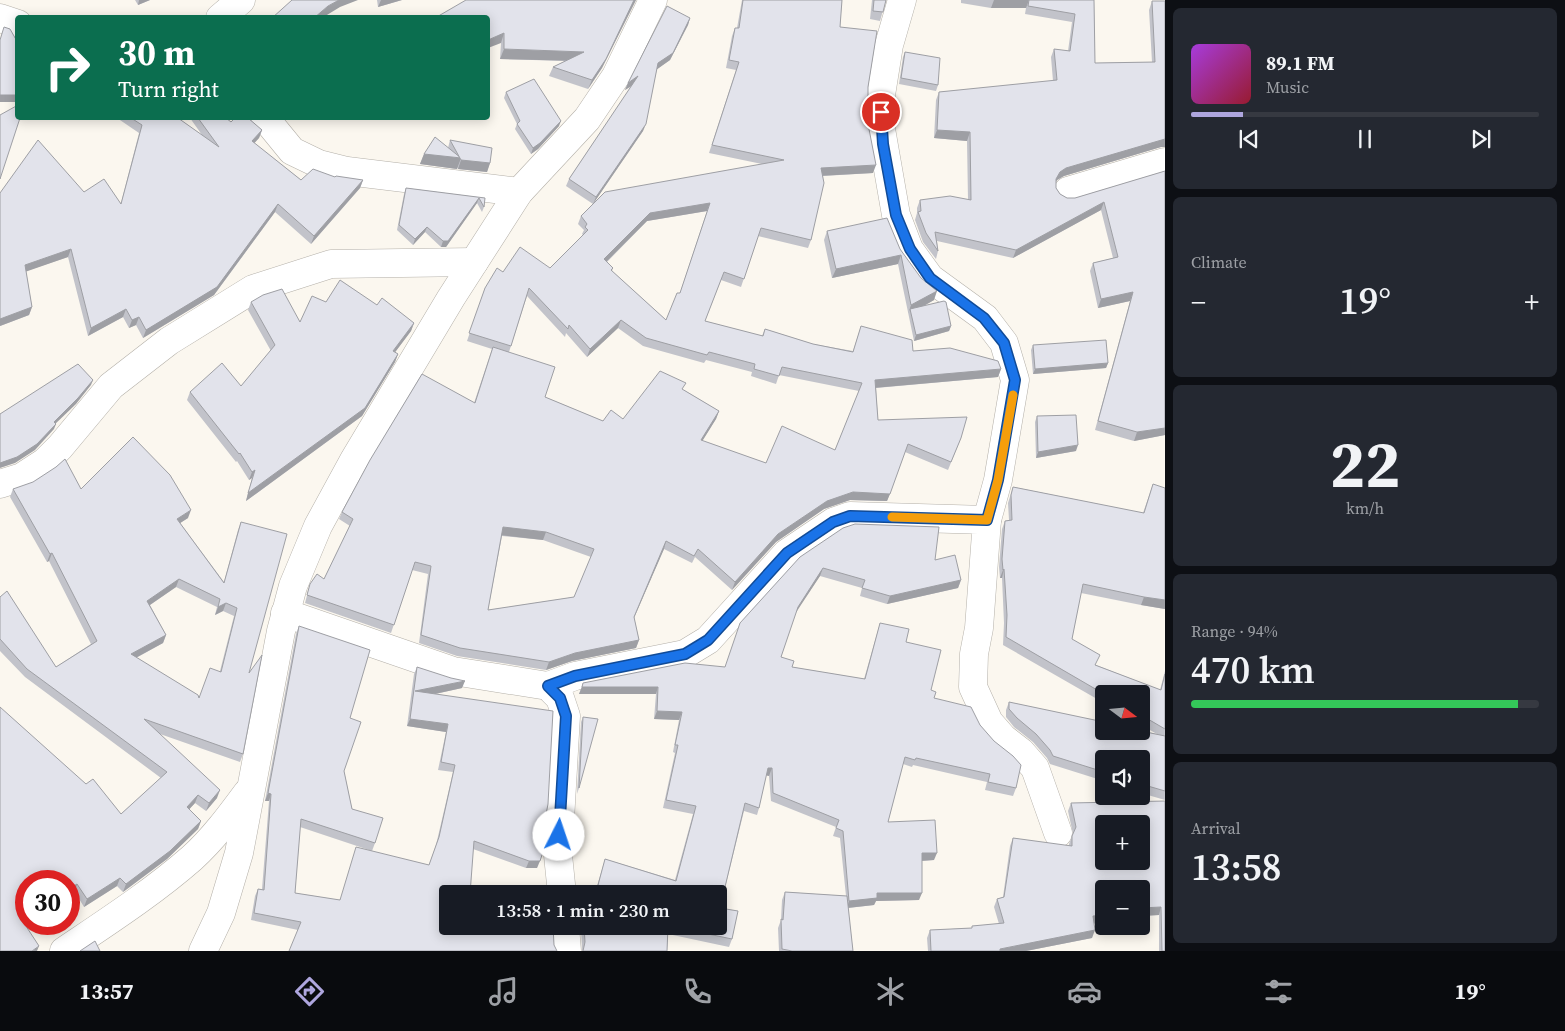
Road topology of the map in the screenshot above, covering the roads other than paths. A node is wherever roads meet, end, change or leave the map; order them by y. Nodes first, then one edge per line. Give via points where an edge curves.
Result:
1 (241, 0) edge
2 (653, 0) edge
3 (902, 0) edge
4 (224, 15) edge
5 (0, 18) edge
6 (15, 23) edge
7 (267, 120) edge
8 (1165, 162) edge
9 (1068, 191) dead end
10 (519, 192) junction
11 (474, 262) junction
12 (0, 484) edge
13 (987, 520) junction
14 (286, 613) junction
15 (548, 686) junction
16 (250, 790) junction
17 (1058, 833) dead end
18 (561, 885) edge
19 (566, 935) edge
20 (64, 951) edge
21 (203, 951) edge
22 (567, 951) edge

1 - 4 street
2 - 10 street via 616,76 587,119
3 - 13 street via 889,45 881,94 881,129 896,215 910,249 930,278 984,318 1004,343 1015,380 998,480
5 - 6 street
7 - 10 street via 292,151 319,164 347,171
8 - 9 street
10 - 11 street
11 - 12 street via 331,264 253,289 169,341 111,386 45,462 22,477
11 - 14 street via 427,336 318,526 293,586
13 - 15 street via 850,516 833,522 787,553 708,640 685,654 575,676
13 - 17 street via 973,687 989,722 1035,768
14 - 15 street via 453,671
14 - 16 street
15 - 18 street via 560,698 566,716 558,854
16 - 20 street via 192,857 133,904
16 - 21 street via 239,853 221,913
19 - 22 street

